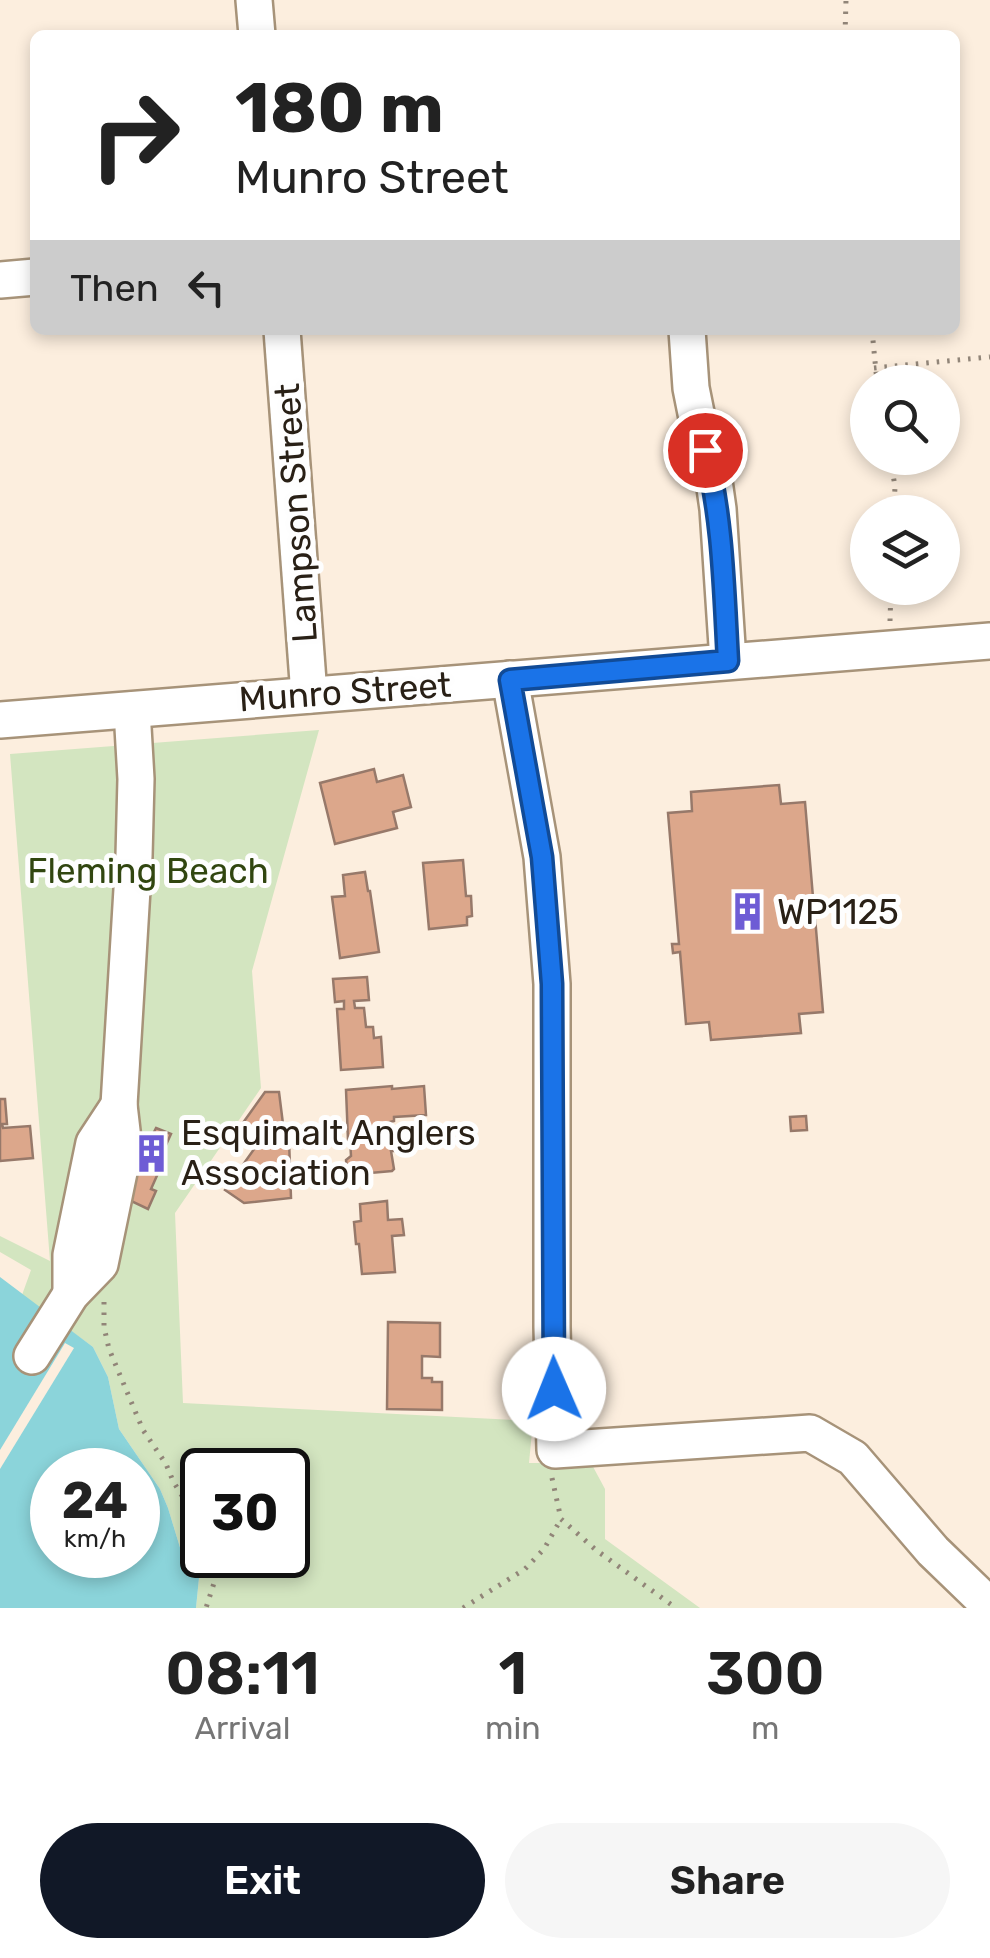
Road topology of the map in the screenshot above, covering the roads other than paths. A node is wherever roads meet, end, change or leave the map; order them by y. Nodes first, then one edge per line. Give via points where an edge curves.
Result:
1 (254, 0) edge
2 (257, 30) edge
3 (30, 277) edge
4 (0, 280) edge
5 (282, 335) edge
6 (687, 335) edge
7 (990, 641) edge
8 (728, 661) junction
9 (510, 680) junction
10 (309, 695) junction
11 (132, 710) junction
12 (0, 720) edge
13 (32, 1356) dead end
14 (990, 1606) edge

1 - 2 street
3 - 4 street
5 - 10 street, Lampson Street
6 - 8 street via 691,388 718,509
7 - 8 street, Munro Street
8 - 9 street, Munro Street
9 - 10 street, Munro Street
9 - 14 street via 542,857 552,984 555,1450 810,1433 853,1458
10 - 11 street, Munro Street
11 - 12 street, Munro Street
11 - 13 street via 134,856 119,1105 124,1148 88,1295

